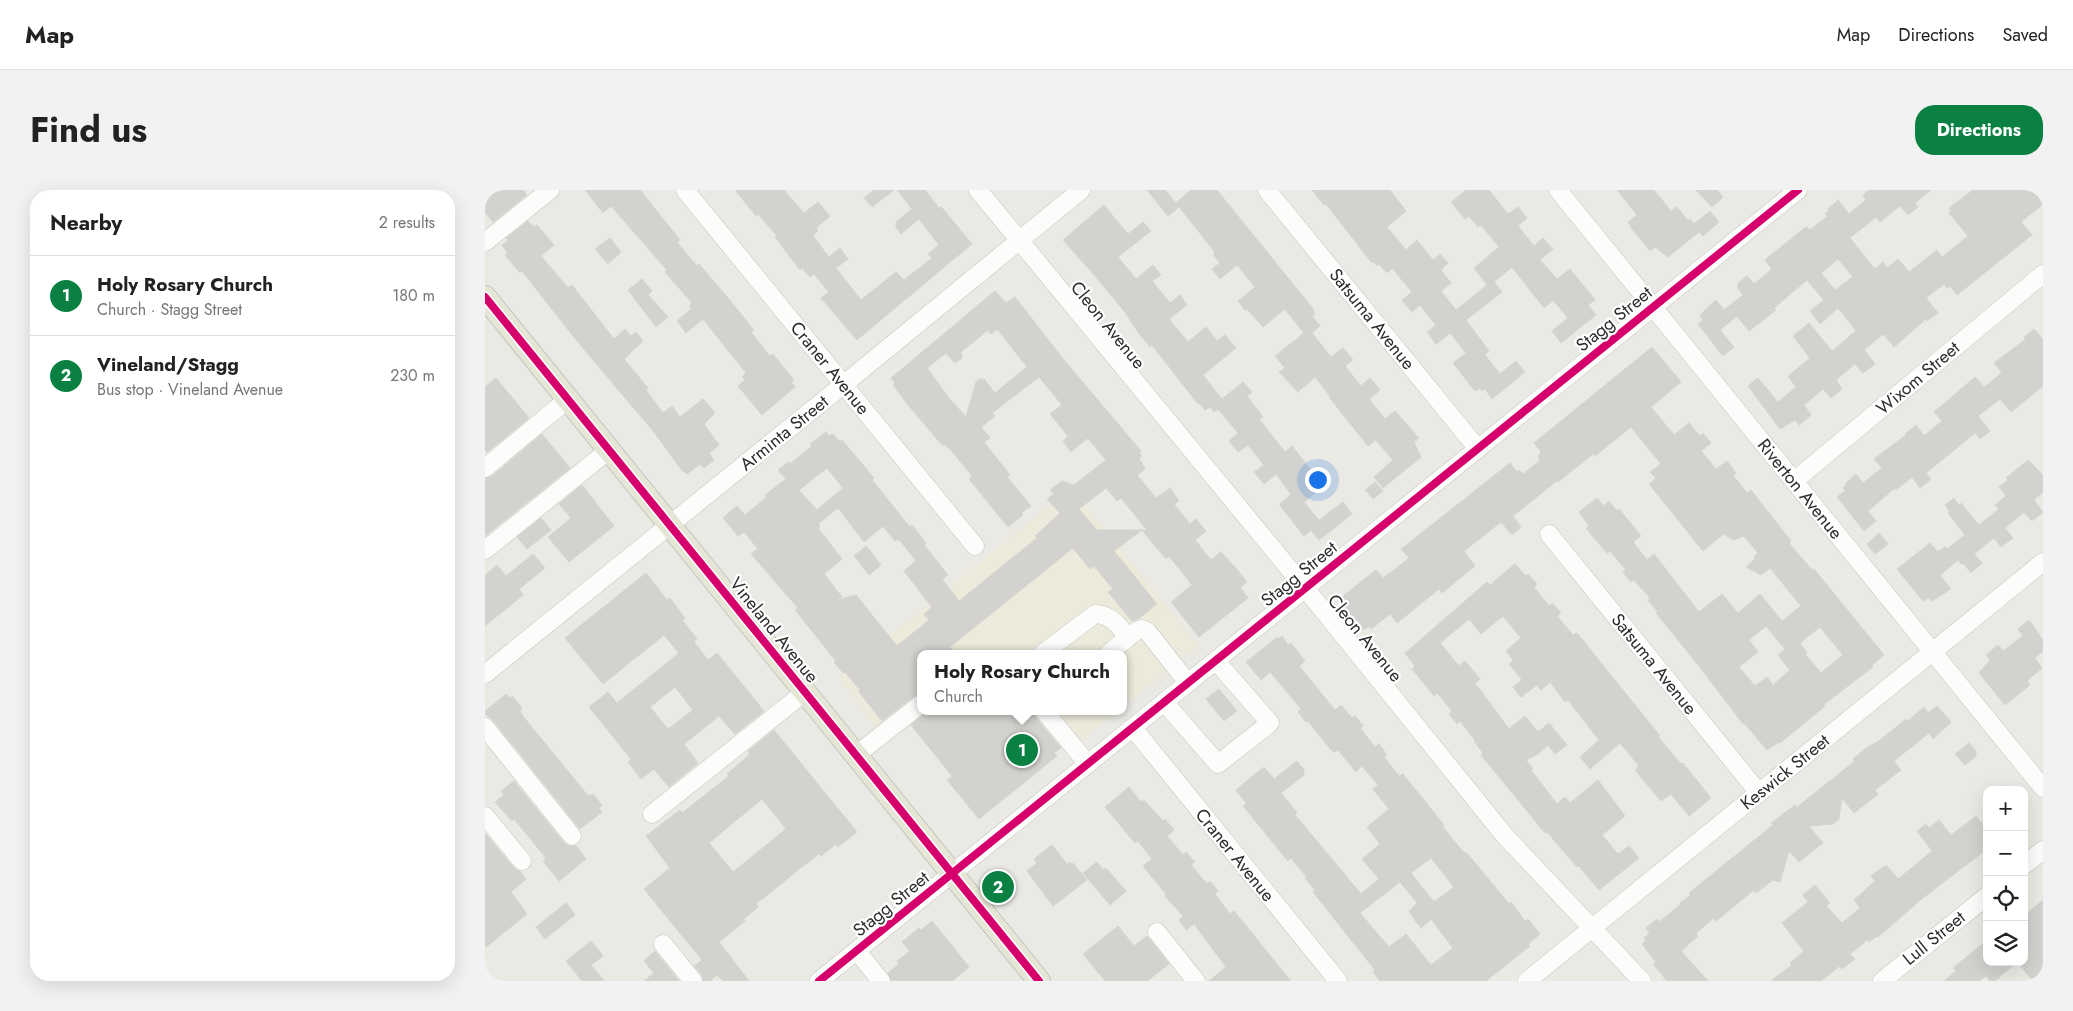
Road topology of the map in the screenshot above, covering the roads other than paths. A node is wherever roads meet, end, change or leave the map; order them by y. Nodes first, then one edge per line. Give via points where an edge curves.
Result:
1 (550, 190) edge
2 (685, 190) edge
3 (978, 190) edge
4 (1081, 190) edge
5 (1267, 190) edge
6 (1558, 190) edge
7 (1798, 190) edge
8 (485, 240) edge
9 (1018, 240) junction
10 (2043, 274) edge
11 (485, 297) edge
12 (1653, 307) junction
13 (843, 385) junction
14 (568, 399) junction
15 (1478, 449) junction
16 (609, 450) junction
17 (485, 468) edge
18 (1794, 481) junction
19 (670, 525) junction
20 (1549, 534) dead end
21 (975, 546) dead end
22 (485, 550) edge
23 (2043, 562) edge
24 (1305, 588) junction
25 (1125, 640) junction
26 (1047, 650) edge
27 (1113, 650) edge
28 (1933, 652) junction
29 (1216, 661) junction
30 (487, 668) edge
31 (1188, 683) junction
32 (805, 692) junction
33 (1164, 702) junction
34 (917, 707) edge
35 (1047, 715) edge
36 (485, 727) edge
37 (1133, 728) junction
38 (856, 755) junction
39 (1088, 764) junction
40 (2043, 788) edge
41 (1759, 793) junction
42 (652, 814) dead end
43 (485, 816) edge
44 (572, 836) dead end
45 (2043, 850) edge
46 (522, 861) dead end
47 (2028, 863) edge
48 (952, 873) junction
49 (1983, 899) edge
50 (1591, 928) junction
51 (1157, 932) dead end
52 (663, 944) dead end
53 (857, 951) junction
54 (1192, 976) edge
55 (693, 981) edge
56 (819, 981) edge
57 (881, 981) edge
58 (1039, 981) edge
59 (1338, 981) edge
60 (1527, 981) edge
61 (1642, 981) edge
62 (1882, 981) edge

1 - 8 street
2 - 13 street, Craner Avenue
3 - 9 street, Cleon Avenue
4 - 9 street, Arminta Street
5 - 15 street, Satsuma Avenue
6 - 12 street, Riverton Avenue
7 - 12 street, Stagg Street
9 - 13 street, Arminta Street
9 - 24 street, Cleon Avenue
10 - 18 street, Wixom Street
11 - 14 main road, Vineland Avenue
12 - 15 street, Stagg Street
12 - 18 street, Riverton Avenue
13 - 19 street, Arminta Street
13 - 21 street, Craner Avenue
14 - 16 main road, Vineland Avenue
14 - 17 street
15 - 24 street, Stagg Street
16 - 19 main road, Vineland Avenue
16 - 22 street
18 - 28 street, Riverton Avenue
19 - 30 street, Arminta Street
19 - 32 main road, Vineland Avenue
20 - 41 street, Satsuma Avenue
23 - 28 street, Keswick Street
24 - 29 street, Stagg Street
24 - 50 street, Cleon Avenue via 1505,836
25 - 26 street via 1124,634 1109,617 1095,614
25 - 27 street
25 - 31 street via 1136,631 1147,631
28 - 40 street, Riverton Avenue
28 - 41 street, Keswick Street
29 - 31 street, Stagg Street
29 - 33 street via 1270,723 1218,764
31 - 33 street, Stagg Street
32 - 38 main road, Vineland Avenue
32 - 42 street
33 - 37 street, Stagg Street
34 - 38 street
35 - 39 street
36 - 44 street
37 - 39 street, Stagg Street
37 - 59 street, Craner Avenue
38 - 48 main road, Vineland Avenue
39 - 48 street, Stagg Street
41 - 50 street, Keswick Street
43 - 46 street
45 - 47 street
48 - 53 street, Stagg Street
48 - 58 main road, Vineland Avenue
49 - 62 street, Lull Street
50 - 60 street, Keswick Street
50 - 61 street, Cleon Avenue
51 - 54 street
52 - 55 street
53 - 56 street, Stagg Street
53 - 57 street

